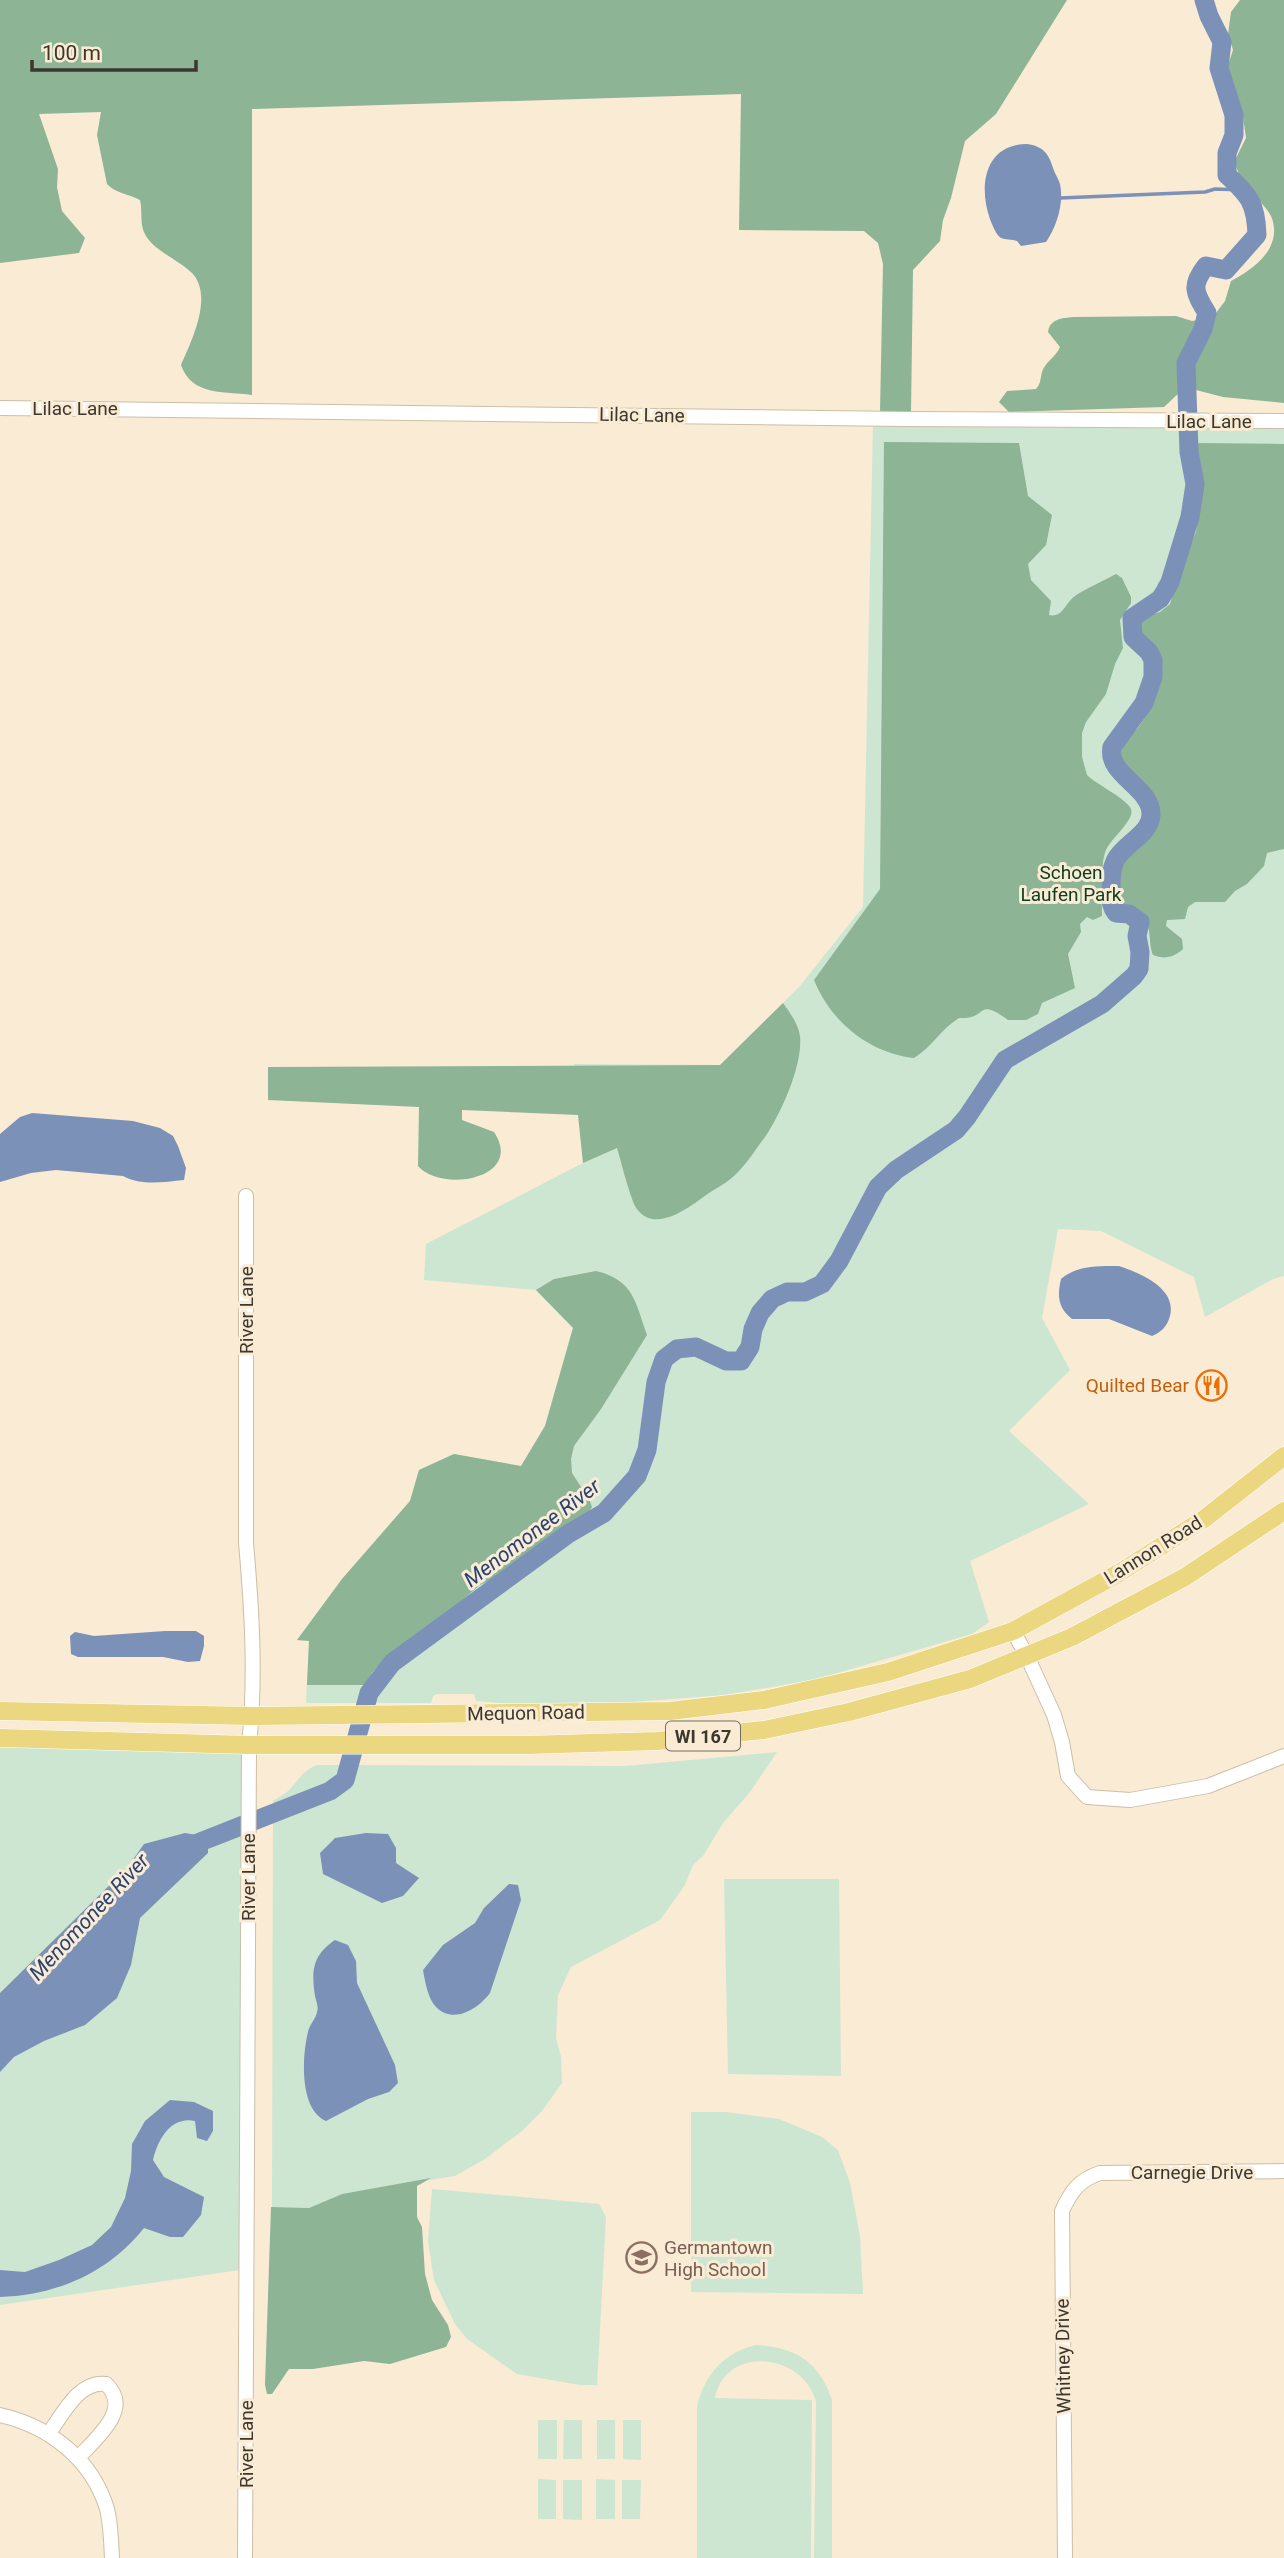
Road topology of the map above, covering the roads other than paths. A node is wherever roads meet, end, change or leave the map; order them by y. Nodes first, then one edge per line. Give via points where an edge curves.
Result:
1 (0, 408) edge
2 (1284, 421) edge
3 (246, 1196) dead end
4 (1284, 1456) edge
5 (1284, 1511) edge
6 (1013, 1631) junction
7 (1027, 1656) junction
8 (0, 1711) edge
9 (24, 1711) junction
10 (252, 1716) junction
11 (0, 1738) edge
12 (24, 1739) junction
13 (249, 1745) junction
14 (1284, 1756) edge
15 (1284, 2171) edge
16 (1100, 2173) joint
17 (0, 2416) edge
18 (49, 2433) junction
19 (78, 2458) junction
20 (112, 2558) edge
21 (245, 2558) edge
22 (1065, 2558) edge

1 - 2 street, Lilac Lane
3 - 10 street, River Lane via 246,1543
4 - 6 main road, Lannon Road / WI 167 via 1204,1519 1119,1573
5 - 7 main road, Lannon Road / WI 167 via 1185,1577
6 - 7 street
6 - 10 main road, Mequon Road / WI 167 via 888,1672 764,1700 670,1710
7 - 13 main road, Mequon Road / WI 167 via 970,1679 764,1730 658,1741
7 - 14 street via 1054,1715 1068,1776 1087,1797 1130,1800 1208,1786
8 - 9 main road, Mequon Road / WI 167
9 - 10 main road, Mequon Road / WI 167
9 - 12 main road
10 - 13 street, River Lane
11 - 12 main road, Mequon Road / WI 167
12 - 13 main road, Mequon Road / WI 167
13 - 21 street, River Lane
15 - 16 street, Carnegie Drive
16 - 22 street, Whitney Drive via 1085,2178 1071,2191 1062,2211
17 - 18 street
18 - 19 street
18 - 19 street via 80,2391 90,2384 106,2384 117,2400 115,2412
19 - 20 street via 105,2504

